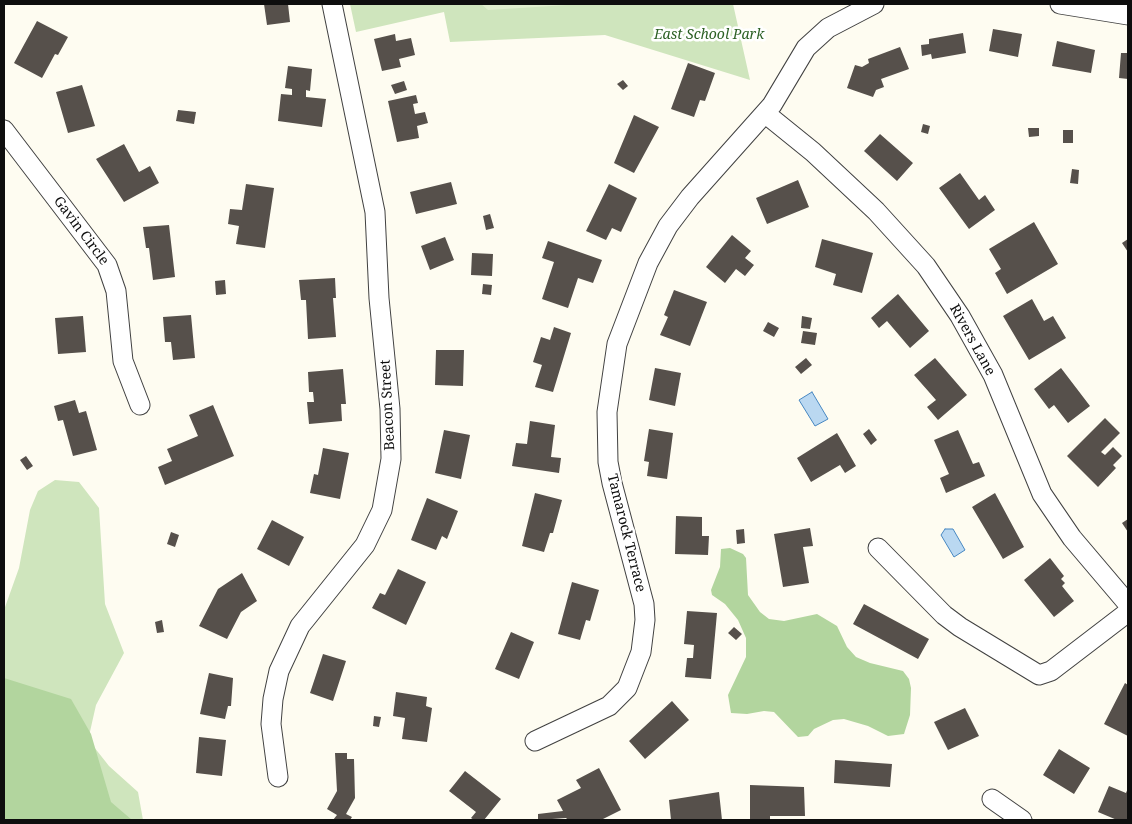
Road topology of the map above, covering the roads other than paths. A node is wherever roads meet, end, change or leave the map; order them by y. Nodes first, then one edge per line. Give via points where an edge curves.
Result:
1 (332, 4) edge
2 (874, 4) edge
3 (1060, 4) edge
4 (1128, 15) edge
5 (766, 114) junction
6 (4, 130) edge
7 (140, 405) dead end
8 (878, 548) dead end
9 (1128, 604) edge
10 (1128, 612) edge
11 (535, 741) dead end
12 (278, 777) dead end
13 (992, 799) dead end
14 (1022, 820) edge

1 - 12 street, Beacon Street via 375,212 391,459 382,510 365,545 300,626 279,671 271,724
2 - 5 street, Tamarock Terrace via 828,28 806,48
3 - 4 street
5 - 9 street, Rivers Lane via 813,152 876,211 926,266 960,316 993,375 1035,480 1050,508
5 - 11 street, Tamarock Terrace via 725,156 668,226 635,292 617,344 607,412 608,462 644,604 643,637 637,666 627,688 609,706
6 - 7 street, Gavin Circle via 100,253 110,271 116,291 123,361
8 - 10 street via 949,619 1041,675
13 - 14 street

